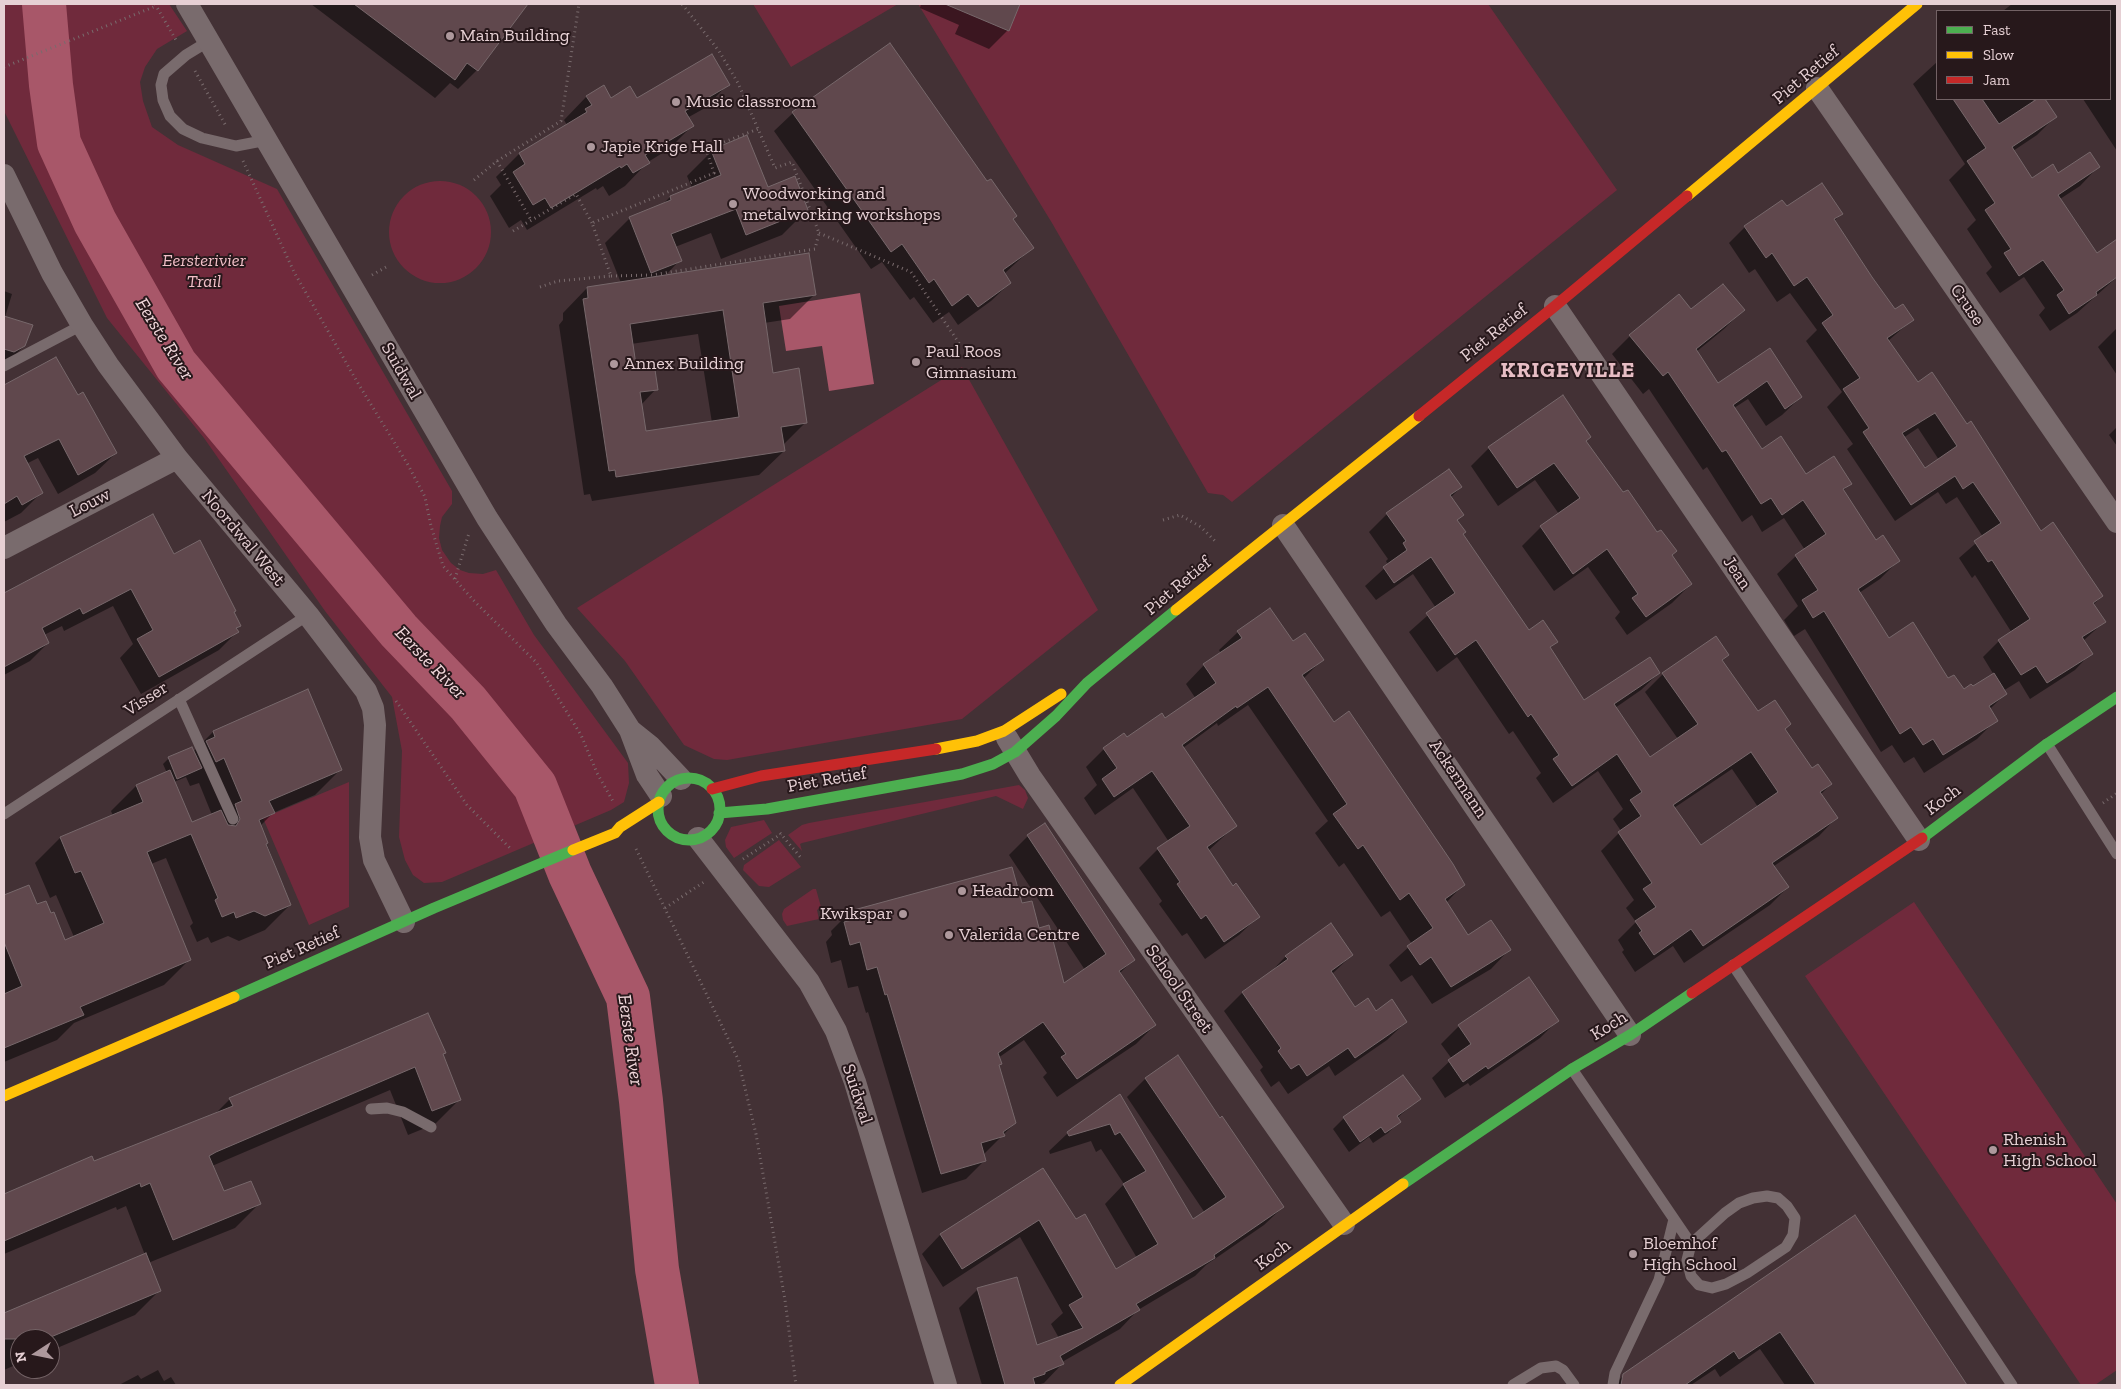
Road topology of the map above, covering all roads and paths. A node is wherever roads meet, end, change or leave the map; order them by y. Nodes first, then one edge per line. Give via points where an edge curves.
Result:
1 (187, 4) edge
2 (579, 4) edge
3 (682, 4) edge
4 (1917, 4) edge
5 (156, 5) edge
6 (209, 41) junction
7 (186, 55) junction
8 (4, 67) edge
9 (1817, 88) junction
10 (758, 129) junction
11 (268, 140) junction
12 (236, 146) junction
13 (497, 161) junction
14 (4, 175) edge
15 (474, 180) dead end
16 (13, 216) edge
17 (531, 220) junction
18 (592, 223) junction
19 (513, 231) dead end
20 (818, 233) junction
21 (388, 266) dead end
22 (372, 275) dead end
23 (611, 276) junction
24 (540, 287) dead end
25 (1555, 306) junction
26 (82, 325) junction
27 (962, 346) dead end
28 (4, 366) edge
29 (177, 458) junction
30 (1163, 520) dead end
31 (2117, 522) edge
32 (1283, 525) junction
33 (471, 528) dead end
34 (4, 548) edge
35 (1233, 563) junction
36 (455, 579) junction
37 (308, 615) junction
38 (1087, 683) junction
39 (2117, 697) edge
40 (179, 699) junction
41 (396, 701) dead end
42 (630, 730) junction
43 (1004, 731) junction
44 (2047, 744) junction
45 (1015, 752) junction
46 (681, 779) junction
47 (712, 789) junction
48 (660, 799) junction
49 (615, 804) dead end
50 (719, 813) junction
51 (4, 814) edge
52 (233, 819) dead end
53 (775, 826) dead end
54 (667, 830) junction
55 (653, 831) dead end
56 (615, 833) junction
57 (698, 838) junction
58 (632, 839) joint
59 (1919, 840) junction
60 (513, 850) dead end
61 (2117, 854) edge
62 (802, 859) dead end
63 (711, 878) dead end
64 (665, 908) junction
65 (404, 922) junction
66 (1733, 965) junction
67 (1630, 1035) junction
68 (1572, 1069) junction
69 (4, 1096) edge
70 (370, 1109) dead end
71 (431, 1127) dead end
72 (1674, 1219) junction
73 (1344, 1224) junction
74 (1691, 1244) junction
75 (796, 1385) edge
76 (946, 1385) edge
77 (1120, 1385) edge
78 (1513, 1385) edge
79 (1574, 1385) edge
80 (1612, 1385) edge
81 (2012, 1385) edge

1 - 6 street, Suidwal
2 - 13 path via 561,121
3 - 10 path via 719,51 738,83
4 - 9 street, Piet Retief
5 - 7 path
5 - 8 path
6 - 7 lane
6 - 11 street, Suidwal
7 - 12 path
7 - 12 lane via 164,74 161,85 170,116 184,129 202,138
9 - 25 street, Piet Retief
9 - 31 street, Cruse
10 - 18 path via 706,149 714,173
10 - 20 path via 775,168 792,162
11 - 12 lane
11 - 42 street, Suidwal via 487,518
12 - 36 path via 294,272 425,496 443,566
13 - 15 path
13 - 17 path
14 - 16 street, Noordwal West
16 - 26 street, Noordwal West
17 - 18 path via 576,194
17 - 19 path
18 - 23 path
20 - 23 path via 815,248 652,275
20 - 27 path via 911,272
21 - 22 path
23 - 24 path via 558,281
25 - 32 street, Piet Retief
25 - 59 street, Jean
26 - 28 lane
26 - 29 street, Noordwal West
29 - 34 street, Louw
29 - 37 street, Noordwal West
30 - 35 path via 1180,515 1201,527
32 - 35 street, Piet Retief
32 - 67 street, Ackermann
33 - 36 path
35 - 38 street, Piet Retief
36 - 49 path via 536,662 581,735
37 - 40 lane, Visser
37 - 65 street, Noordwal West via 366,691 373,708 375,750 370,838 374,860
38 - 43 street, Piet Retief via 1058,696
38 - 45 street, Piet Retief
39 - 44 street, Koch
40 - 51 lane, Visser
40 - 52 lane
41 - 60 path via 467,804
42 - 46 street, Suidwal
42 - 48 street, Suidwal
43 - 45 street, School Street
43 - 47 street, Piet Retief via 977,741 761,776
44 - 59 street, Koch
44 - 61 lane
45 - 50 street, Piet Retief via 986,767 962,774 766,809
45 - 73 street, School Street
46 - 47 street via 698,779
46 - 48 street via 673,782
47 - 50 street via 717,796
48 - 54 street via 660,817
48 - 56 street, Piet Retief
50 - 57 street via 712,829
53 - 62 path
54 - 55 street
54 - 57 street via 686,840
56 - 58 street, Piet Retief
56 - 65 street, Piet Retief
57 - 76 street, Suidwal via 808,982 836,1031 855,1082
58 - 64 path
59 - 66 street, Koch
63 - 64 path
64 - 75 path via 738,1059 756,1134 785,1300
65 - 69 street, Piet Retief
66 - 67 street, Koch
66 - 81 lane
67 - 68 street, Koch
68 - 72 lane
68 - 73 street, Koch
70 - 71 lane via 387,1108 403,1112
72 - 74 lane
72 - 80 lane via 1660,1280
73 - 77 street, Koch
74 - 74 lane via 1725,1213 1752,1198 1778,1198 1795,1218 1793,1235 1786,1247 1748,1272 1712,1288 1699,1285 1691,1276 1687,1260
78 - 79 lane via 1541,1368 1556,1366

